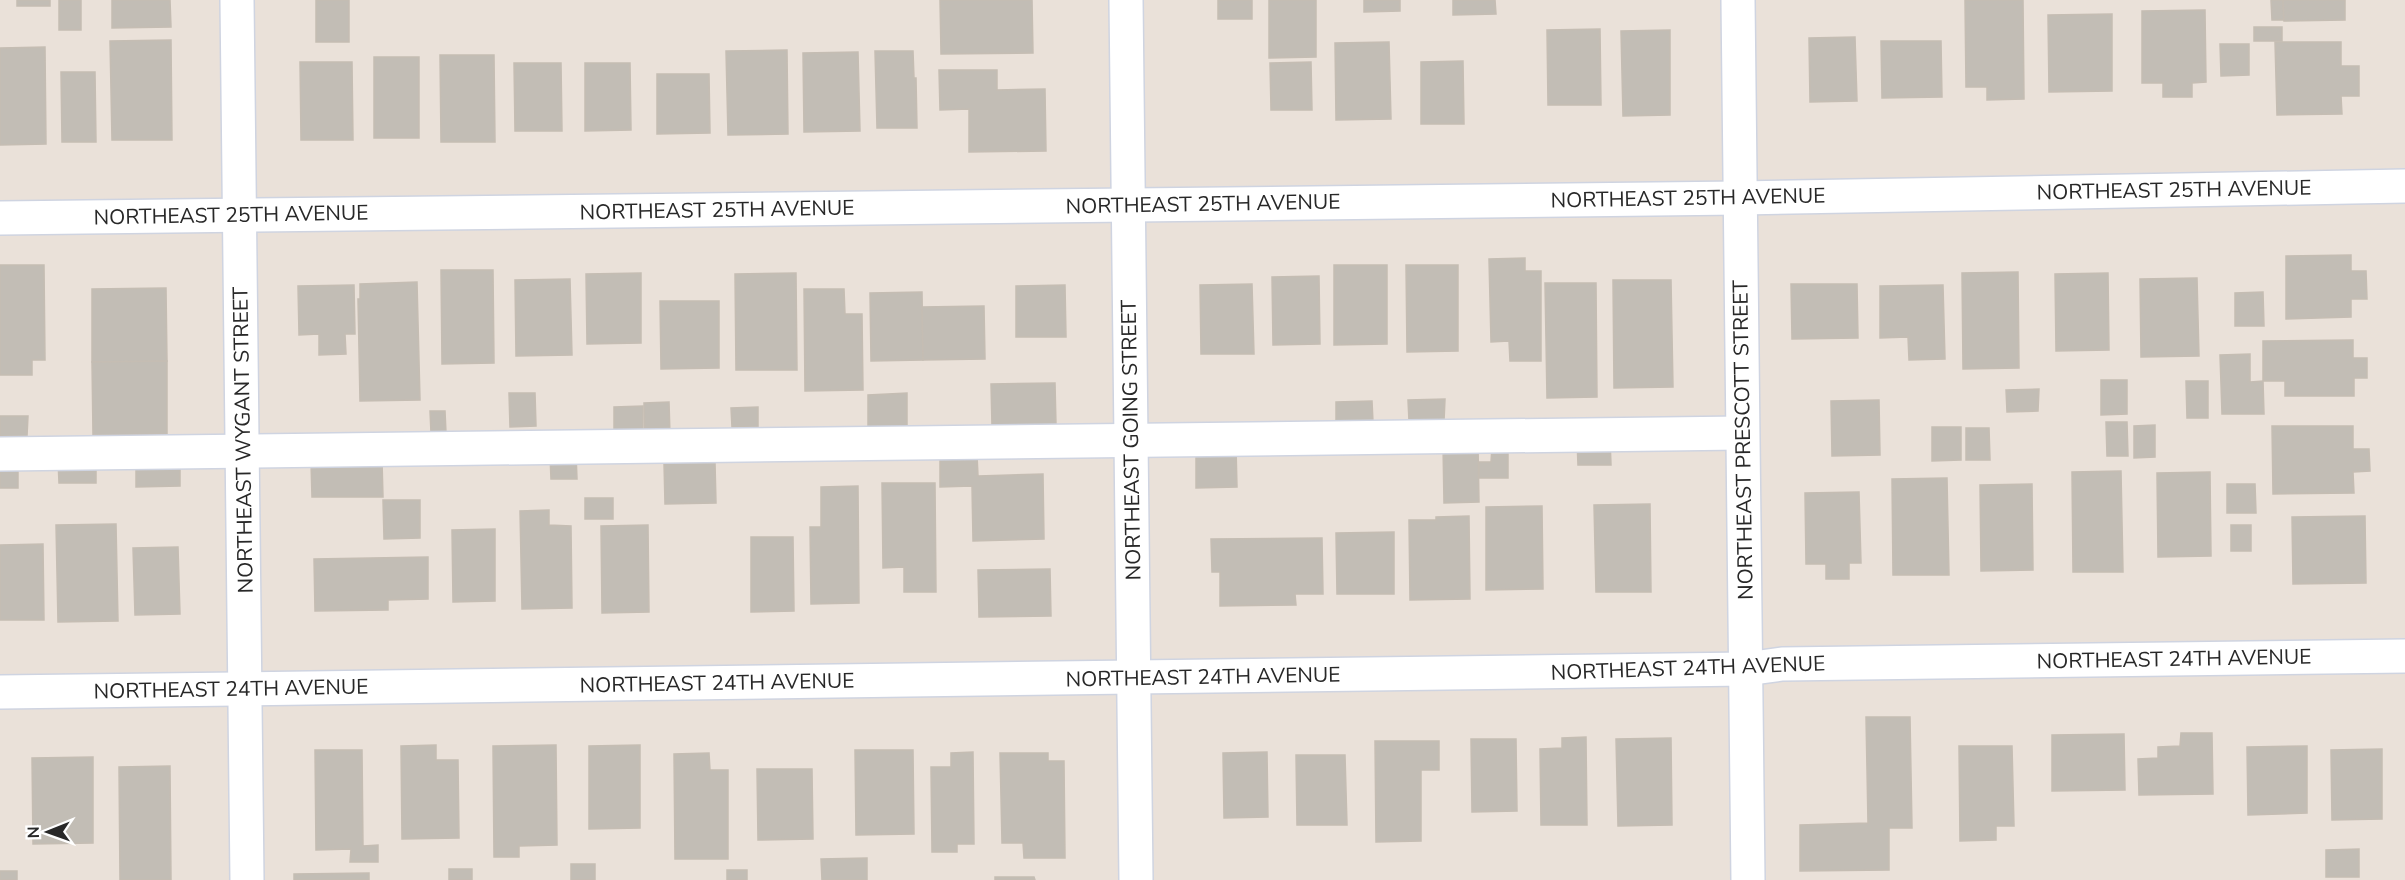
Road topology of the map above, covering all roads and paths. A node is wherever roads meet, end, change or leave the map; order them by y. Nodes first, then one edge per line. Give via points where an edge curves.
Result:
1 (237, 0) edge
2 (1126, 0) edge
3 (1738, 0) edge
4 (2405, 186) edge
5 (1740, 198) junction
6 (1128, 205) junction
7 (240, 215) junction
8 (0, 218) edge
9 (1742, 433) junction
10 (1130, 441) junction
11 (242, 451) junction
12 (0, 454) edge
13 (2405, 656) edge
14 (1746, 669) junction
15 (1133, 678) junction
16 (245, 688) junction
17 (0, 692) edge
18 (247, 880) edge
19 (1136, 880) edge
20 (1748, 880) edge

1 - 7 street, NORTHEAST WYGANT STREET
2 - 6 street, NORTHEAST GOING STREET
3 - 5 street, NORTHEAST PRESCOTT STREET
4 - 5 street, NORTHEAST 25TH AVENUE
5 - 6 street, NORTHEAST 25TH AVENUE
5 - 9 street, NORTHEAST PRESCOTT STREET
6 - 7 street, NORTHEAST 25TH AVENUE
6 - 10 street, NORTHEAST GOING STREET
7 - 8 street, NORTHEAST 25TH AVENUE
7 - 11 street, NORTHEAST WYGANT STREET
9 - 10 street
9 - 14 street, NORTHEAST PRESCOTT STREET
10 - 11 street
10 - 15 street, NORTHEAST GOING STREET
11 - 12 street
11 - 16 street, NORTHEAST WYGANT STREET
13 - 14 street, NORTHEAST 24TH AVENUE via 1782,664
14 - 15 street, NORTHEAST 24TH AVENUE
14 - 20 street, NORTHEAST PRESCOTT STREET
15 - 16 street, NORTHEAST 24TH AVENUE
15 - 19 street, NORTHEAST GOING STREET
16 - 17 street, NORTHEAST 24TH AVENUE
16 - 18 street, NORTHEAST WYGANT STREET

